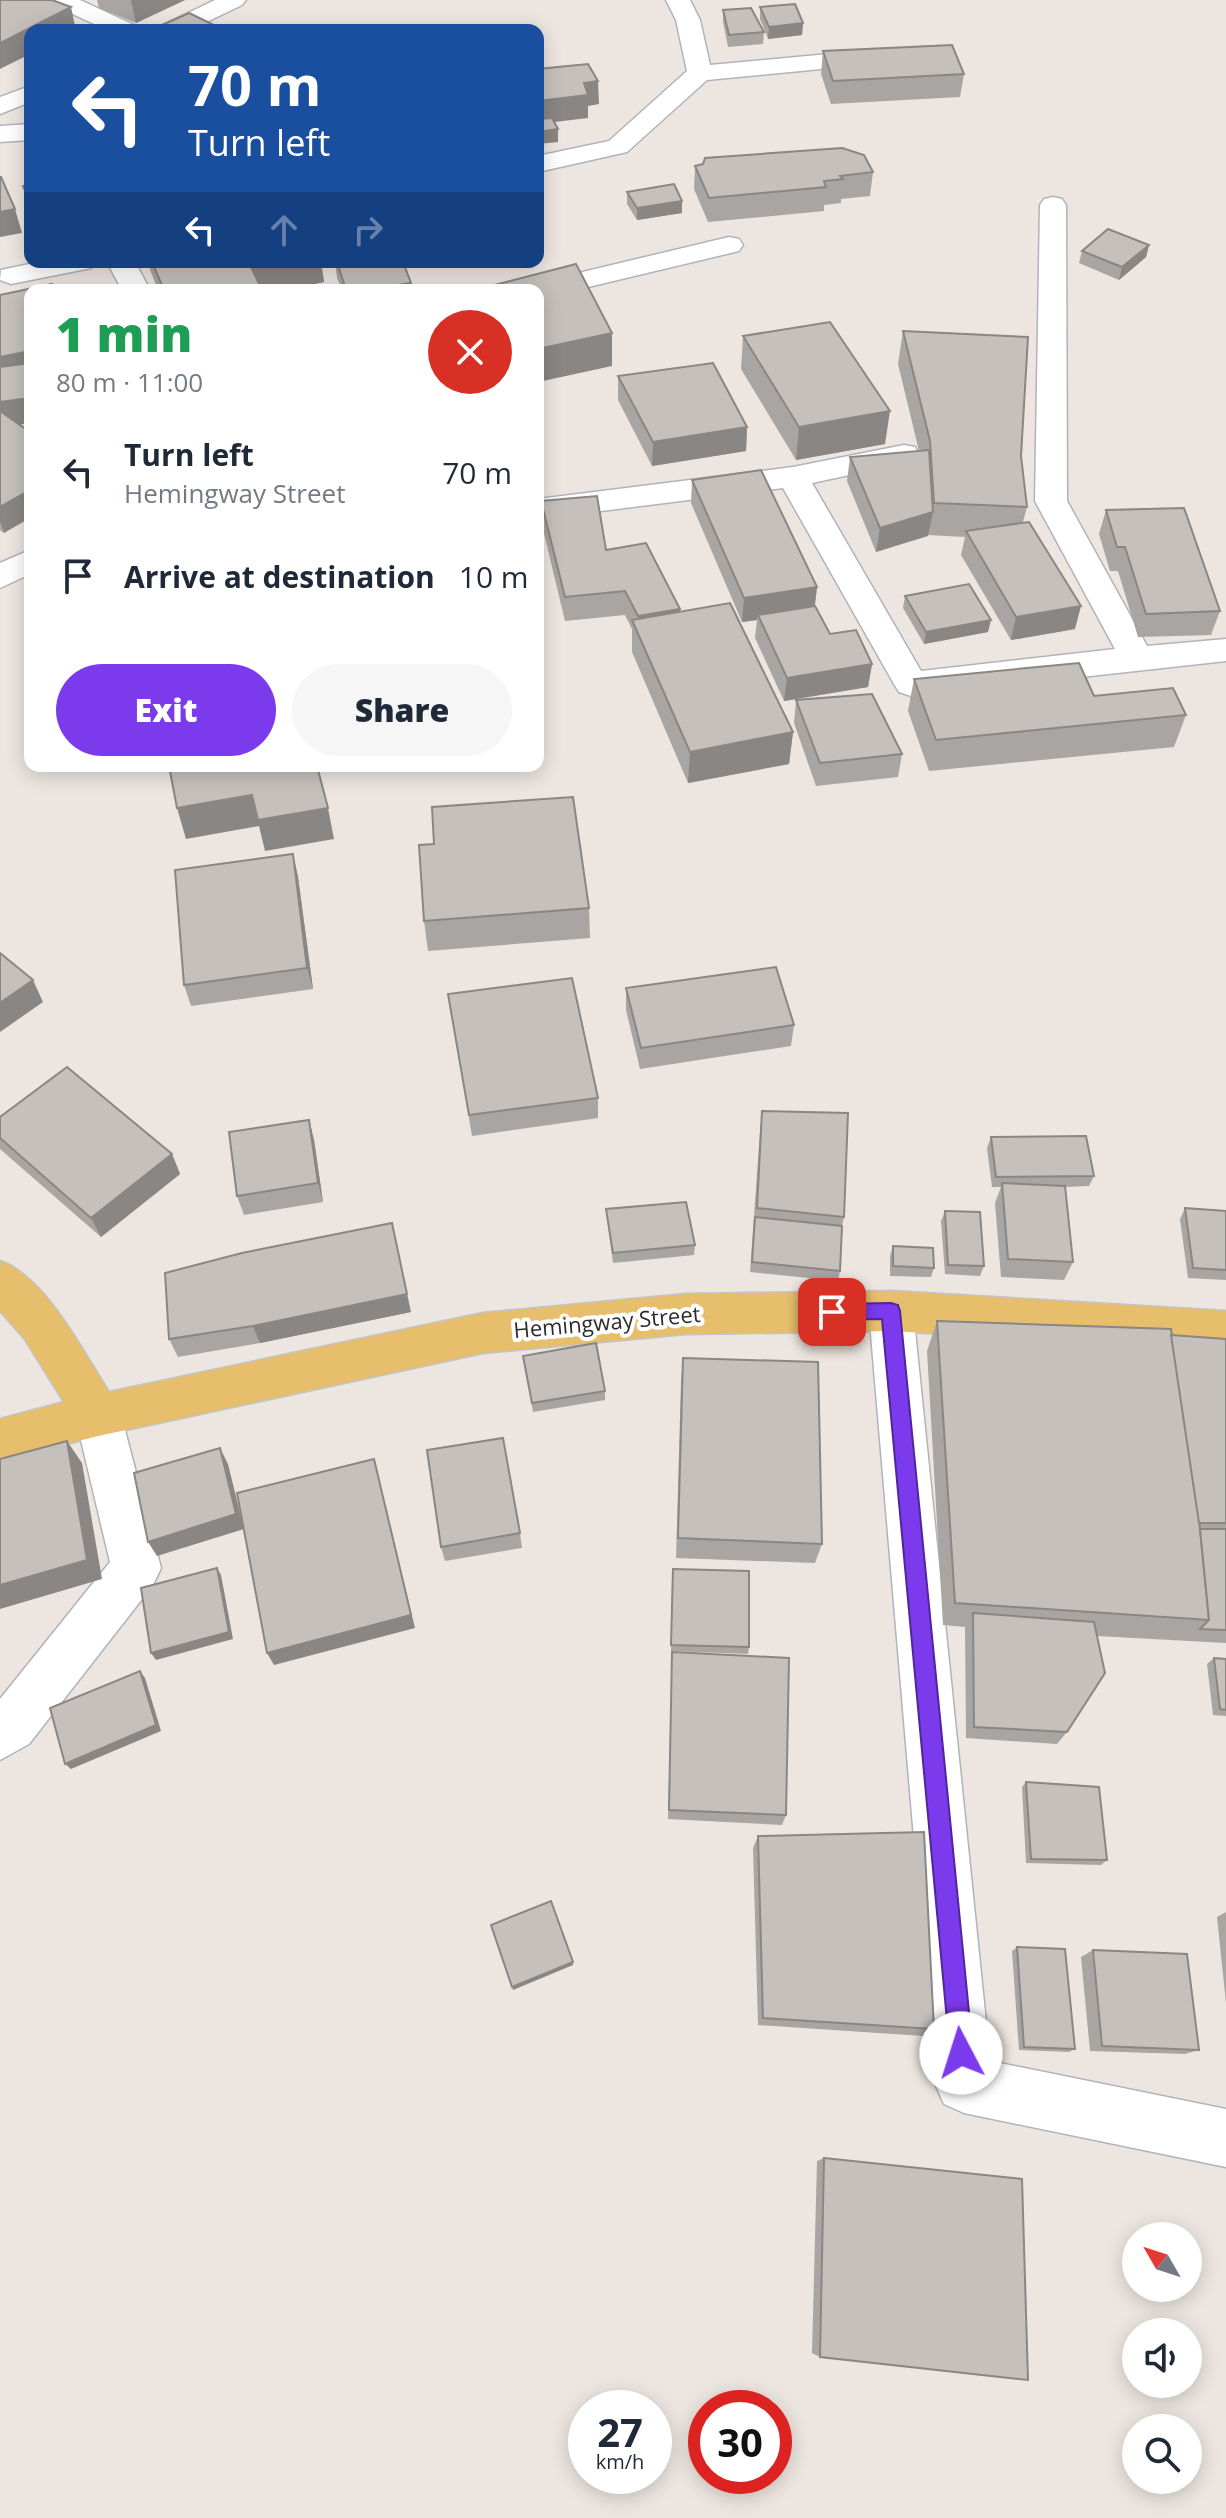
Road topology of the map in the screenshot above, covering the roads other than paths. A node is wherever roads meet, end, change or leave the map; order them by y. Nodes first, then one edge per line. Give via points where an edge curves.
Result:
1 (61, 0) edge
2 (234, 0) edge
3 (678, 0) edge
4 (113, 24) edge
5 (184, 24) edge
6 (904, 54) edge
7 (700, 73) junction
8 (24, 96) edge
9 (0, 106) edge
10 (24, 132) edge
11 (0, 134) edge
12 (544, 163) edge
13 (1053, 205) dead end
14 (729, 245) dead end
15 (51, 268) edge
16 (11, 276) dead end
17 (544, 290) edge
18 (904, 454) edge
19 (793, 477) junction
20 (544, 508) edge
21 (24, 563) edge
22 (0, 577) edge
23 (1226, 650) edge
24 (1137, 658) junction
25 (0, 1280) edge
26 (891, 1311) junction
27 (1226, 1331) edge
28 (98, 1415) junction
29 (0, 1440) edge
30 (0, 1734) edge
31 (1226, 2138) edge

1 - 4 street
2 - 5 street
3 - 7 street
6 - 7 street
7 - 12 street via 618,147
8 - 9 street
10 - 11 street
13 - 24 street via 1051,501
14 - 17 street
15 - 16 street
18 - 19 street
19 - 20 street
19 - 24 street via 911,684
21 - 22 street
23 - 24 street
25 - 28 main road via 40,1324
26 - 27 main road, Hemingway Street
26 - 28 main road, Hemingway Street via 686,1314 483,1333
26 - 31 street via 964,2084
28 - 29 main road, Hemingway Street
28 - 30 street via 136,1568

